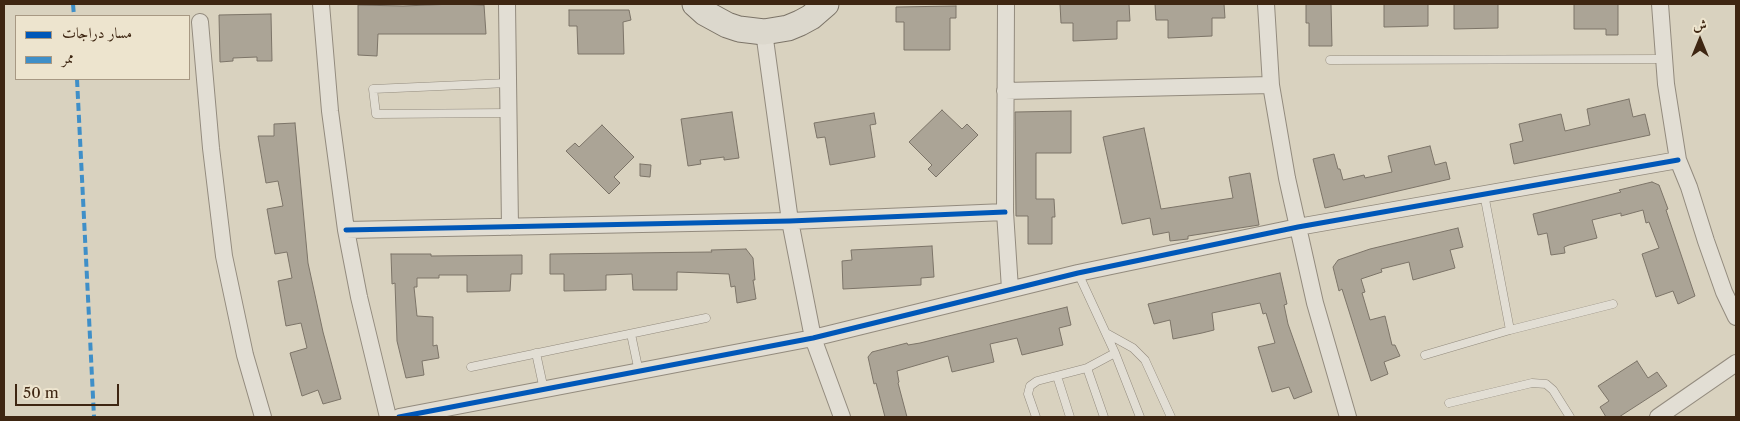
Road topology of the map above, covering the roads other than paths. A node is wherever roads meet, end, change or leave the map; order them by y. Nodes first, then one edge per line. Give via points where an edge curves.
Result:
1 (321, 4) edge
2 (507, 4) edge
3 (695, 4) edge
4 (826, 4) edge
5 (1006, 4) edge
6 (1266, 4) edge
7 (1660, 4) edge
8 (200, 22) dead end
9 (764, 32) junction
10 (1664, 59) junction
11 (1330, 60) dead end
12 (508, 83) junction
13 (1271, 85) junction
14 (1005, 91) junction
15 (508, 113) junction
16 (1678, 160) junction
17 (1484, 194) junction
18 (1005, 212) junction
19 (790, 221) junction
20 (510, 227) junction
21 (1298, 227) junction
22 (346, 230) junction
23 (1078, 273) junction
24 (1010, 289) junction
25 (1613, 304) dead end
26 (1736, 317) edge
27 (706, 318) dead end
28 (1510, 330) junction
29 (1106, 333) junction
30 (631, 334) junction
31 (813, 338) junction
32 (1115, 353) junction
33 (536, 354) junction
34 (1425, 355) dead end
35 (1736, 363) edge
36 (471, 367) dead end
37 (1087, 368) junction
38 (639, 372) junction
39 (1057, 376) junction
40 (544, 390) junction
41 (1449, 403) dead end
42 (263, 417) edge
43 (388, 417) edge
44 (399, 417) edge
45 (842, 417) edge
46 (1036, 417) edge
47 (1070, 417) edge
48 (1104, 417) edge
49 (1140, 417) edge
50 (1171, 417) edge
51 (1348, 417) edge
52 (1570, 417) edge
53 (1658, 417) edge

1 - 22 street via 330,111
2 - 12 street
3 - 9 main road via 727,26
4 - 9 main road via 800,23
5 - 14 street
6 - 13 street
7 - 10 street
8 - 42 street via 224,256 245,355
9 - 19 street
10 - 11 lane
10 - 16 street
12 - 15 street
12 - 15 lane via 374,89 376,114
13 - 14 street
13 - 21 street
14 - 18 street
15 - 20 street
16 - 17 street
16 - 26 street via 1724,292
17 - 21 street
17 - 28 lane
18 - 19 street
18 - 24 street
19 - 20 street
19 - 31 street
20 - 22 street
21 - 23 street
21 - 51 street via 1315,303
22 - 43 street
23 - 24 street
23 - 29 lane
24 - 31 street
25 - 28 lane
27 - 30 lane
28 - 34 lane
29 - 32 lane
29 - 50 lane via 1133,348 1145,360
30 - 33 lane
30 - 38 lane
31 - 38 street
31 - 45 street
32 - 37 lane
32 - 49 lane
33 - 36 lane
33 - 40 lane
35 - 53 street
37 - 39 lane
37 - 48 lane
38 - 40 street
39 - 46 lane via 1030,386 1028,394
39 - 47 lane
40 - 44 street
41 - 52 lane via 1532,383 1546,384

